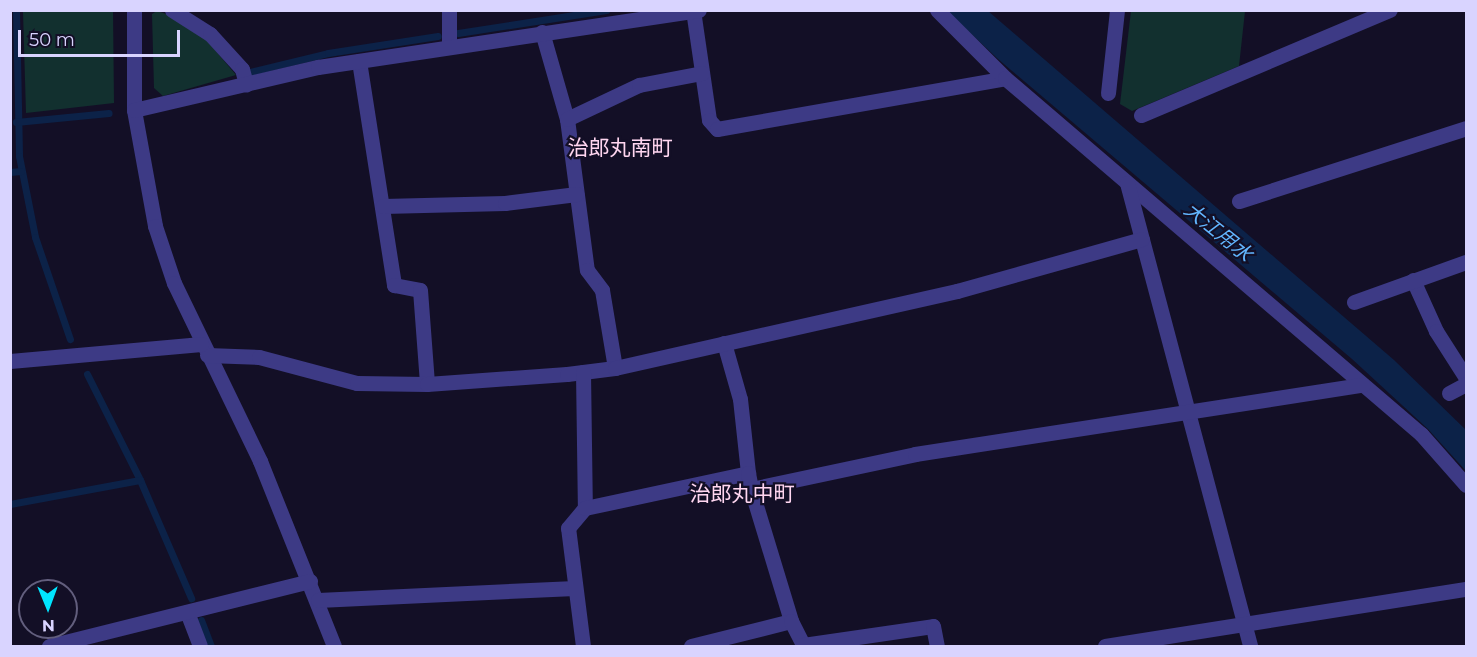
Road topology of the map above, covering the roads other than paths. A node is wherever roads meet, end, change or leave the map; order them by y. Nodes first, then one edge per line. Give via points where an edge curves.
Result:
1 (134, 10) edge
2 (172, 10) edge
3 (449, 10) edge
4 (937, 10) edge
5 (1117, 10) edge
6 (1390, 10) edge
7 (695, 11) edge
8 (542, 32) junction
9 (449, 47) junction
10 (359, 61) junction
11 (702, 73) junction
12 (1005, 78) junction
13 (246, 84) junction
14 (1108, 93) dead end
15 (134, 110) junction
16 (1141, 115) dead end
17 (567, 119) junction
18 (1467, 128) edge
19 (1127, 183) junction
20 (576, 194) junction
21 (1239, 201) dead end
22 (383, 206) junction
23 (1142, 239) junction
24 (1467, 262) edge
25 (1413, 280) junction
26 (1354, 302) dead end
27 (724, 343) junction
28 (204, 350) junction
29 (10, 361) edge
30 (615, 368) junction
31 (583, 372) junction
32 (1467, 378) edge
33 (427, 384) junction
34 (1467, 384) edge
35 (1364, 385) junction
36 (1449, 393) dead end
37 (1188, 413) junction
38 (748, 473) junction
39 (1467, 485) edge
40 (751, 489) junction
41 (585, 508) junction
42 (310, 581) junction
43 (574, 588) junction
44 (1467, 589) edge
45 (318, 600) junction
46 (187, 612) junction
47 (791, 621) junction
48 (1245, 627) junction
49 (1161, 643) edge
50 (49, 646) edge
51 (200, 646) edge
52 (334, 646) edge
53 (583, 646) edge
54 (691, 646) edge
55 (803, 646) edge
56 (937, 646) edge
57 (1105, 646) edge
58 (1250, 646) edge

1 - 15 street
2 - 13 street via 210,34 242,69
3 - 9 street
4 - 12 street
5 - 14 street
6 - 16 street
7 - 8 street
7 - 11 street
8 - 9 street
8 - 17 street
9 - 10 street
10 - 13 street
10 - 22 street
11 - 12 street via 709,120 717,129
11 - 17 street via 639,85
12 - 19 street
13 - 15 street
15 - 28 street via 155,226
17 - 20 street
18 - 21 street
19 - 23 street
19 - 35 street
20 - 22 street via 505,203
20 - 30 street via 587,270 602,290
22 - 33 street via 394,285 420,290
23 - 27 street via 957,291
23 - 37 street
24 - 25 street
25 - 26 street
25 - 32 street via 1437,331
27 - 30 street
27 - 38 street via 740,399
28 - 29 street
28 - 33 street via 259,357 357,383
28 - 42 street via 260,461
30 - 31 street
31 - 33 street
31 - 41 street
34 - 36 street
35 - 37 street
35 - 39 street via 1421,434
37 - 40 street via 915,454
37 - 48 street
38 - 40 street
38 - 41 street
40 - 47 street
41 - 43 street via 568,528
42 - 45 street
42 - 46 street
43 - 45 street
43 - 53 street
44 - 48 street
45 - 52 street
46 - 50 street
46 - 51 street
47 - 54 street
47 - 55 street
48 - 49 street
48 - 58 street
49 - 57 street
55 - 56 street via 933,626

